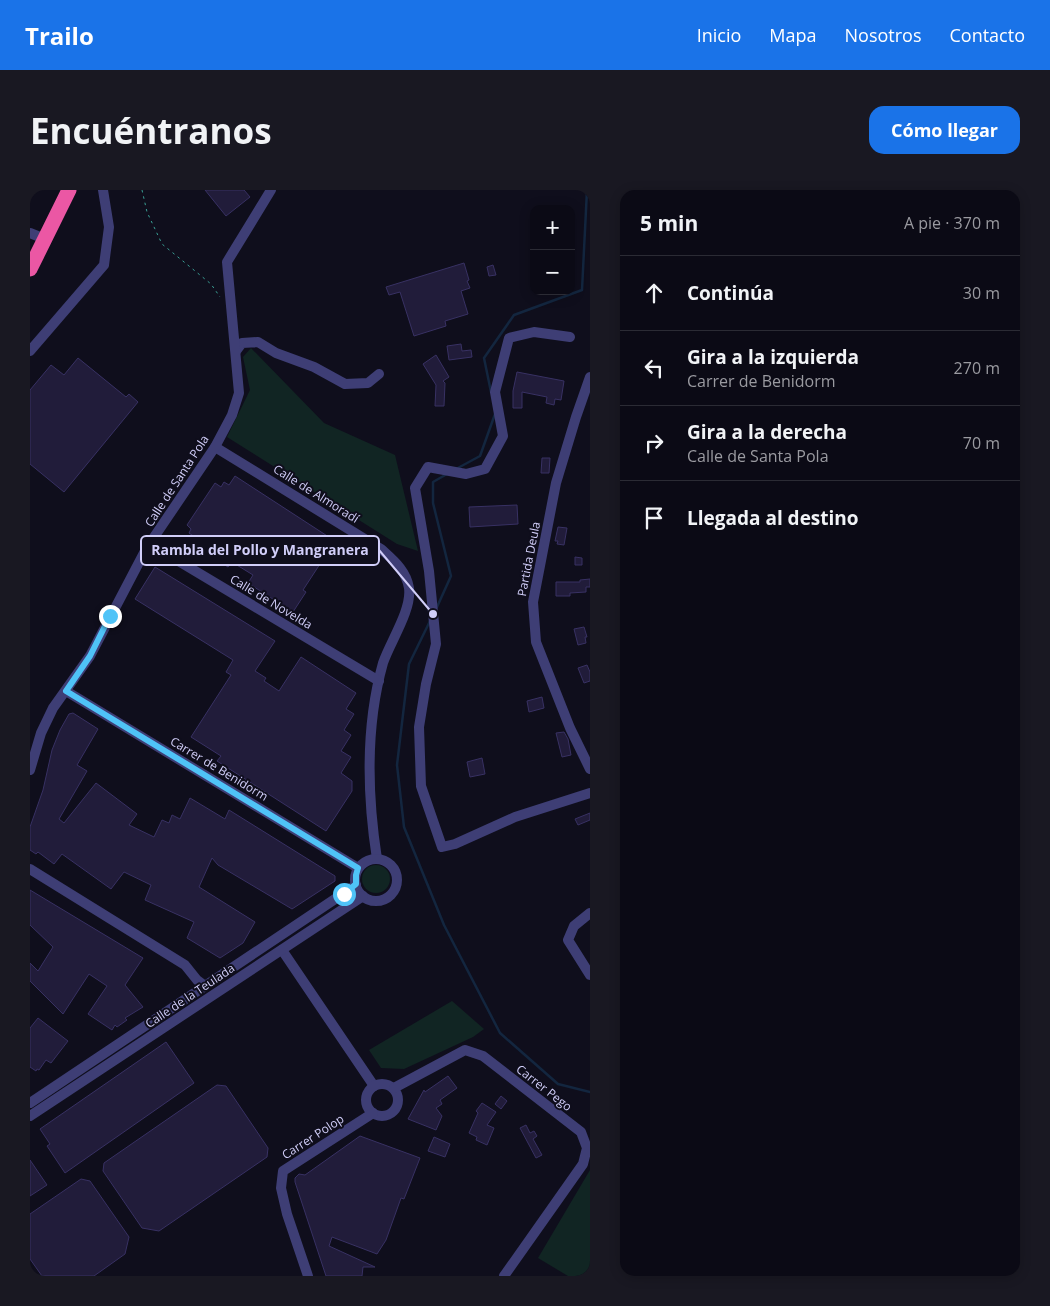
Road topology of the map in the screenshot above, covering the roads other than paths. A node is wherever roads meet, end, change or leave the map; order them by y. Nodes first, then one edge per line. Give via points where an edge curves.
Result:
1 (69, 190) edge
2 (103, 190) edge
3 (271, 190) edge
4 (30, 233) edge
5 (45, 239) junction
6 (30, 268) edge
7 (570, 337) dead end
8 (30, 351) edge
9 (236, 351) junction
10 (380, 374) dead end
11 (590, 377) edge
12 (216, 446) junction
13 (150, 544) junction
14 (379, 681) junction
15 (66, 691) junction
16 (590, 769) edge
17 (30, 770) edge
18 (590, 793) edge
19 (378, 859) junction
20 (358, 868) junction
21 (30, 869) edge
22 (356, 884) junction
23 (363, 896) junction
24 (590, 913) edge
25 (282, 950) junction
26 (590, 974) edge
27 (205, 986) junction
28 (374, 1086) junction
29 (394, 1088) junction
30 (30, 1103) edge
31 (373, 1113) junction
32 (30, 1116) edge
33 (308, 1276) edge
34 (504, 1276) edge

1 - 5 highway
2 - 8 street via 109,227 104,266
3 - 9 street, Calle de Santa Pola via 227,262
4 - 5 street
5 - 6 highway
7 - 18 street via 534,332 509,338 495,392 503,436 485,469 466,474 428,467 415,488 429,572 436,644 419,728 421,786 442,847 515,817
9 - 10 street via 242,343 258,342 345,384 368,383
9 - 12 street, Calle de Santa Pola via 239,393
11 - 16 street, Partida Deula via 556,482 533,602 536,642
12 - 13 street, Calle de Santa Pola
12 - 14 street, Calle de Almoradí via 381,548 400,567 409,588 406,609
13 - 14 street, Calle de Novelda
13 - 15 street, Calle de Santa Pola via 90,656
14 - 19 street, Calle de Almoradí via 371,716 369,754 372,823
15 - 17 street, Calle de Santa Pola via 41,733
15 - 20 street, Carrer de Benidorm
19 - 20 street via 367,861
19 - 23 street via 392,867 396,873 396,885 393,892 383,899
20 - 22 street
21 - 27 street via 185,965
22 - 23 street
22 - 27 street, Calle de la Teulada
23 - 25 street, Calle de la Teulada
24 - 26 street via 574,926 568,940
25 - 28 street
25 - 32 street, Calle de la Teulada
27 - 30 street, Calle de la Teulada
28 - 29 street via 381,1083
28 - 31 street via 366,1099
29 - 31 street via 399,1098 396,1110 384,1116
29 - 34 street, Carrer Pego via 466,1050 483,1056 581,1132 587,1148 583,1164
31 - 33 street, Carrer Polop via 283,1171 281,1188 287,1214

